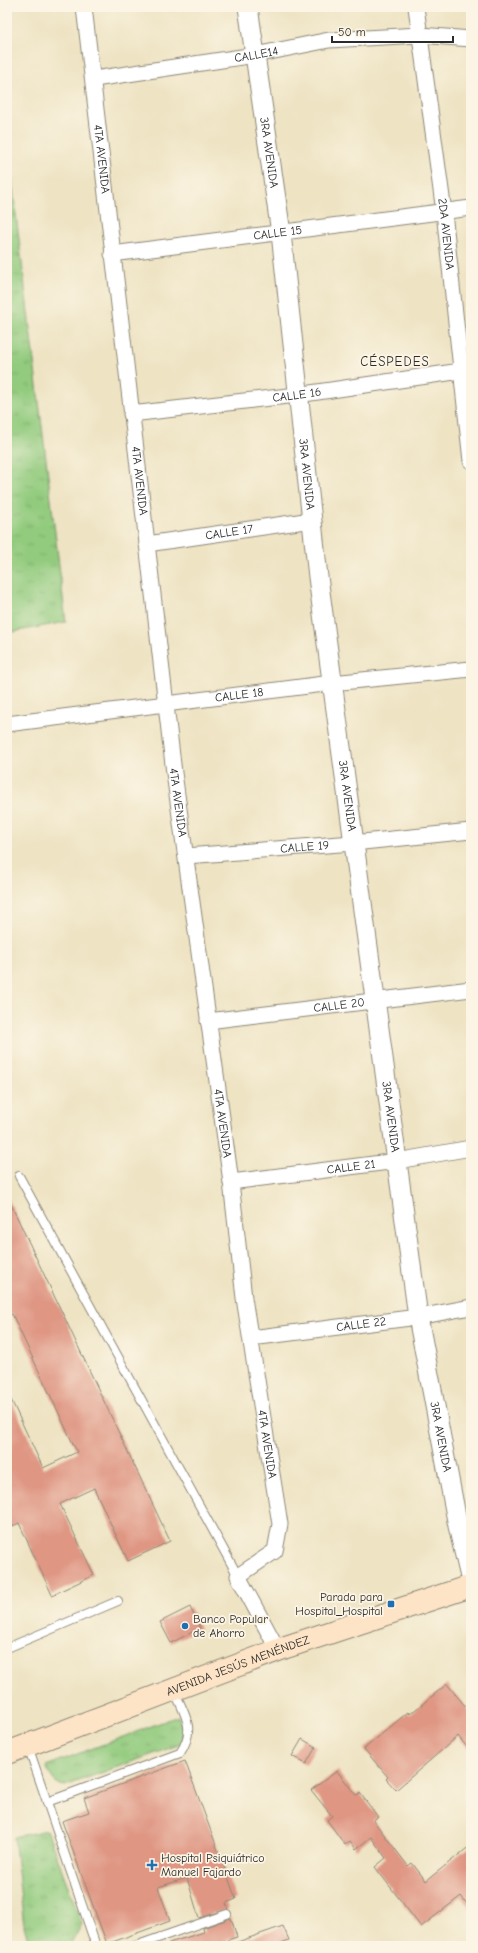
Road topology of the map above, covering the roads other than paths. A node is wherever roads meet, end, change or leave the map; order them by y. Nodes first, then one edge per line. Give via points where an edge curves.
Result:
1 (84, 7) edge
2 (248, 7) edge
3 (416, 7) edge
4 (420, 34) junction
5 (471, 39) edge
6 (255, 55) junction
7 (94, 79) junction
8 (471, 208) edge
9 (444, 212) junction
10 (281, 233) junction
11 (112, 254) junction
12 (461, 371) junction
13 (297, 394) junction
14 (132, 414) junction
15 (471, 461) edge
16 (312, 520) junction
17 (147, 544) junction
18 (471, 669) edge
19 (332, 683) junction
20 (166, 705) junction
21 (7, 724) edge
22 (471, 831) edge
23 (353, 843) junction
24 (186, 856) junction
25 (471, 989) edge
26 (375, 1001) junction
27 (208, 1021) junction
28 (471, 1148) edge
29 (398, 1161) junction
30 (19, 1176) dead end
31 (231, 1182) junction
32 (471, 1307) edge
33 (418, 1316) junction
34 (251, 1338) junction
35 (238, 1576) junction
36 (471, 1582) edge
37 (471, 1586) edge
38 (118, 1601) dead end
39 (7, 1648) edge
40 (278, 1650) junction
41 (174, 1690) junction
42 (28, 1745) junction
43 (7, 1754) edge
44 (47, 1802) junction
45 (227, 1914) dead end
46 (96, 1946) edge
47 (135, 1946) edge

1 - 7 street, 4TA AVENIDA
2 - 6 street, 3RA AVENIDA
3 - 4 street, 2DA AVENIDA
4 - 5 street, CALLE14
4 - 6 street, CALLE14 via 329,40
4 - 9 street, 2DA AVENIDA
6 - 7 street, CALLE14
6 - 10 street, 3RA AVENIDA
7 - 11 street, 4TA AVENIDA
8 - 9 street, CALLE 15
9 - 10 street, CALLE 15
9 - 12 street, 2DA AVENIDA
10 - 11 street, CALLE 15
10 - 13 street, 3RA AVENIDA
11 - 14 street, 4TA AVENIDA
12 - 13 street, CALLE 16
12 - 15 street, 2DA AVENIDA
13 - 14 street, CALLE 16
13 - 16 street, 3RA AVENIDA
14 - 17 street, 4TA AVENIDA
16 - 17 street, CALLE 17
16 - 19 street, 3RA AVENIDA
17 - 20 street, 4TA AVENIDA
18 - 19 street, CALLE 18
19 - 20 street, CALLE 18
19 - 23 street, 3RA AVENIDA
20 - 21 street, CALLE 18
20 - 24 street, 4TA AVENIDA
22 - 23 street, CALLE 19
23 - 24 street, CALLE 19
23 - 26 street, 3RA AVENIDA
24 - 27 street, 4TA AVENIDA
25 - 26 street, CALLE 20
26 - 27 street, CALLE 20
26 - 29 street, 3RA AVENIDA
27 - 31 street, 4TA AVENIDA
28 - 29 street, CALLE 21
29 - 31 street, CALLE 21
29 - 33 street, 3RA AVENIDA
30 - 35 lane
31 - 34 street, 4TA AVENIDA
32 - 33 street, CALLE 22
33 - 34 street, CALLE 22
33 - 36 street, 3RA AVENIDA
34 - 35 street, 4TA AVENIDA via 280,1524 275,1551
35 - 40 street
37 - 40 main road, AVENIDA JESÚS MENÉNDEZ
38 - 39 lane
40 - 41 main road, AVENIDA JESÚS MENÉNDEZ
41 - 42 main road, AVENIDA JESÚS MENÉNDEZ
41 - 44 lane via 189,1725 188,1740 180,1752
42 - 43 main road, AVENIDA JESÚS MENÉNDEZ
42 - 44 lane
44 - 46 lane
45 - 47 lane

